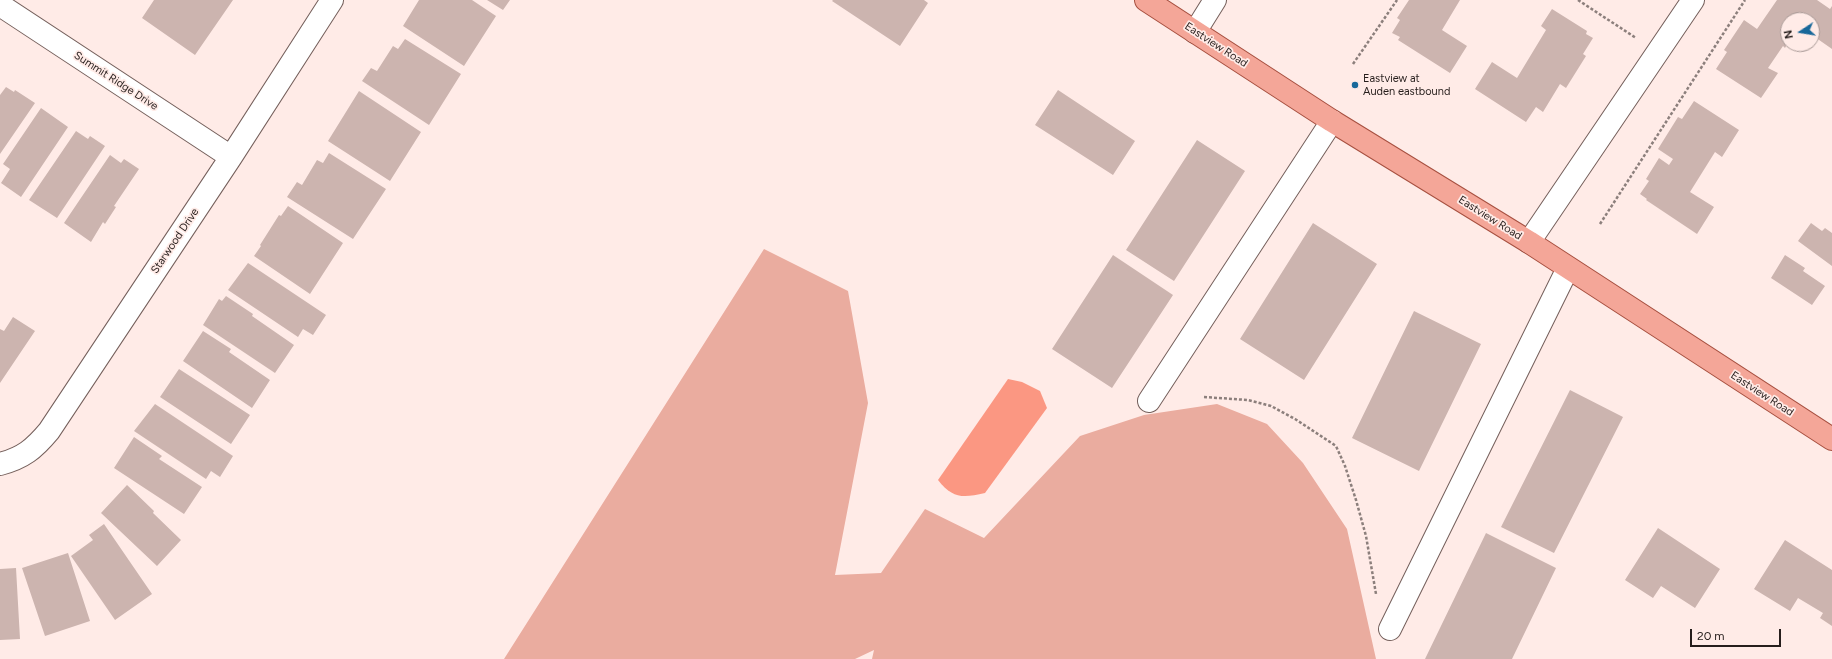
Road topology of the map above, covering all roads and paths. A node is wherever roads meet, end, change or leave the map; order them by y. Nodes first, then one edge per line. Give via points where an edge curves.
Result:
1 (332, 0) edge
2 (1146, 0) edge
3 (1215, 0) edge
4 (1396, 0) edge
5 (1578, 0) edge
6 (1693, 0) edge
7 (1745, 0) edge
8 (0, 5) edge
9 (1195, 32) junction
10 (1658, 51) junction
11 (1352, 64) dead end
12 (1332, 120) junction
13 (231, 157) junction
14 (1600, 224) dead end
15 (1529, 242) junction
16 (1568, 268) junction
17 (1204, 397) dead end
18 (1149, 401) dead end
19 (1830, 432) edge
20 (0, 464) edge
21 (1377, 600) dead end
22 (1390, 629) dead end

1 - 13 street, Starwood Drive
2 - 9 main road, Eastview Road
3 - 9 street
4 - 11 path
5 - 10 path
6 - 10 street
7 - 14 path
8 - 13 street, Summit Ridge Drive
9 - 12 main road, Eastview Road
10 - 15 street
12 - 15 main road, Eastview Road
12 - 18 street
13 - 20 street, Starwood Drive via 49,431 35,447 16,460
15 - 16 main road, Eastview Road
16 - 19 main road, Eastview Road
16 - 22 street
17 - 21 path via 1248,400 1271,406 1336,446 1345,466 1366,536

